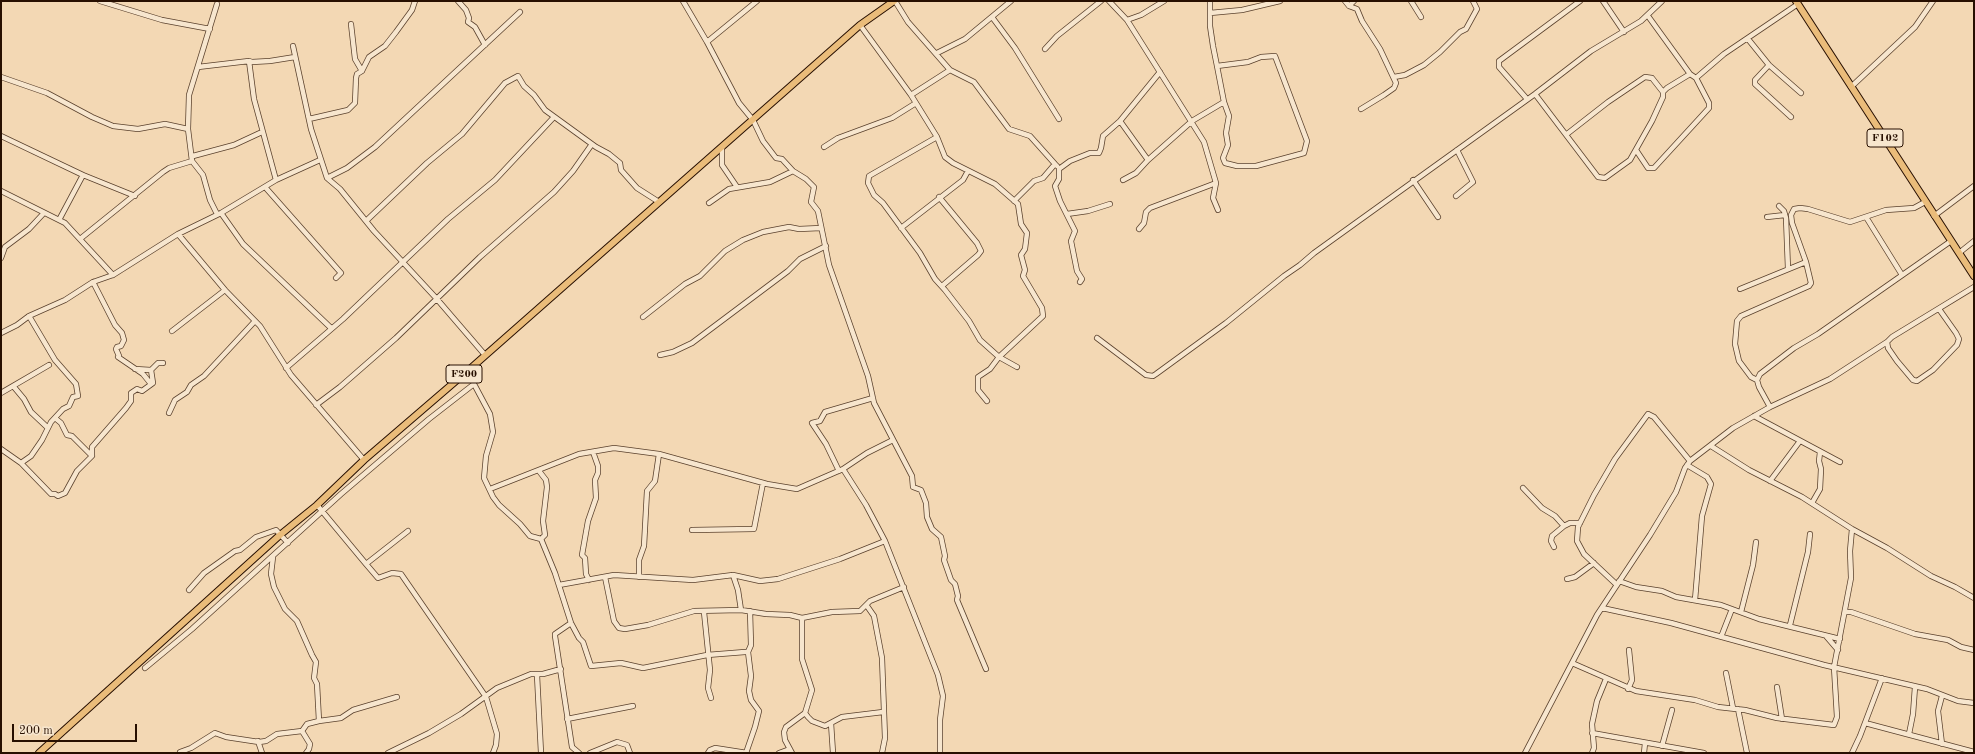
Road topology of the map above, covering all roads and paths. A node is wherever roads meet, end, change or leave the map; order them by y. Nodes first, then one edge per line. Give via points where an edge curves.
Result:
1 (100, 1) edge
2 (415, 1) edge
3 (458, 1) edge
4 (683, 1) edge
5 (757, 1) edge
6 (894, 1) edge
7 (1011, 1) edge
8 (1101, 1) edge
9 (1109, 1) edge
10 (1164, 1) edge
11 (1210, 1) edge
12 (1280, 1) edge
13 (1345, 1) edge
14 (1354, 1) edge
15 (1411, 1) edge
16 (1473, 1) edge
17 (1580, 1) edge
18 (1603, 1) edge
19 (1662, 1) edge
20 (1933, 1) edge
21 (1797, 3) edge
22 (217, 4) dead end
23 (1349, 6) junction
24 (520, 12) dead end
25 (1210, 13) junction
26 (1648, 16) junction
27 (992, 17) junction
28 (1421, 17) dead end
29 (1127, 20) junction
30 (352, 24) dead end
31 (860, 25) junction
32 (210, 29) junction
33 (1624, 32) junction
34 (1748, 39) junction
35 (707, 42) junction
36 (485, 45) junction
37 (293, 46) dead end
38 (1045, 49) dead end
39 (937, 53) junction
40 (295, 57) junction
41 (249, 61) junction
42 (1769, 65) junction
43 (1217, 66) junction
44 (198, 67) junction
45 (950, 70) junction
46 (362, 71) junction
47 (1160, 72) junction
48 (1690, 74) junction
49 (1, 77) edge
50 (1394, 77) junction
51 (1696, 78) junction
52 (1851, 87) junction
53 (1664, 92) junction
54 (1801, 93) dead end
55 (1535, 94) junction
56 (911, 95) junction
57 (1527, 99) junction
58 (1224, 102) junction
59 (916, 103) junction
60 (1361, 109) dead end
61 (554, 117) junction
62 (1792, 117) dead end
63 (310, 119) junction
64 (1059, 119) dead end
65 (753, 120) junction
66 (1120, 121) junction
67 (1192, 122) junction
68 (188, 129) junction
69 (262, 132) junction
70 (1567, 134) junction
71 (1, 136) edge
72 (937, 137) junction
73 (592, 144) junction
74 (824, 147) dead end
75 (722, 148) junction
76 (1457, 150) junction
77 (1636, 150) junction
78 (193, 158) junction
79 (320, 160) junction
80 (1148, 160) junction
81 (1055, 164) junction
82 (1059, 169) junction
83 (793, 171) junction
84 (968, 171) junction
85 (83, 175) junction
86 (327, 178) junction
87 (276, 180) junction
88 (1123, 180) dead end
89 (1413, 180) junction
90 (1216, 183) junction
91 (1974, 186) edge
92 (737, 187) junction
93 (265, 188) junction
94 (1, 191) edge
95 (135, 196) junction
96 (1456, 196) dead end
97 (939, 197) junction
98 (1014, 201) junction
99 (659, 202) junction
100 (1925, 202) junction
101 (709, 203) dead end
102 (1110, 204) dead end
103 (1780, 206) dead end
104 (1218, 210) dead end
105 (44, 214) junction
106 (219, 214) junction
107 (1067, 214) junction
108 (1785, 215) junction
109 (1934, 216) junction
110 (1438, 217) dead end
111 (1767, 217) dead end
112 (1866, 217) junction
113 (59, 220) junction
114 (366, 221) junction
115 (821, 228) junction
116 (901, 228) junction
117 (1139, 229) dead end
118 (178, 234) junction
119 (80, 239) junction
120 (1951, 241) junction
121 (1974, 241) edge
122 (826, 246) junction
123 (1959, 253) junction
124 (1, 258) edge
125 (404, 261) junction
126 (1806, 262) junction
127 (1788, 268) junction
128 (113, 274) junction
129 (1902, 275) junction
130 (1974, 276) edge
131 (336, 278) dead end
132 (93, 282) junction
133 (1080, 282) dead end
134 (942, 286) junction
135 (1974, 287) edge
136 (1740, 289) dead end
137 (225, 290) junction
138 (436, 298) junction
139 (1939, 309) junction
140 (29, 316) junction
141 (643, 317) dead end
142 (255, 321) junction
143 (331, 328) junction
144 (172, 331) dead end
145 (1, 332) edge
146 (1097, 338) dead end
147 (1887, 342) junction
148 (485, 355) junction
149 (660, 355) dead end
150 (999, 357) junction
151 (163, 363) dead end
152 (49, 365) dead end
153 (1017, 366) dead end
154 (286, 368) junction
155 (471, 368) junction
156 (135, 369) junction
157 (151, 370) junction
158 (1757, 380) junction
159 (151, 384) junction
160 (474, 384) junction
161 (14, 386) junction
162 (1, 393) edge
163 (873, 398) junction
164 (987, 401) dead end
165 (316, 404) junction
166 (1770, 407) junction
167 (169, 413) dead end
168 (1754, 416) junction
169 (55, 418) junction
170 (48, 428) junction
171 (893, 440) junction
172 (1800, 441) junction
173 (1711, 446) junction
174 (1, 449) edge
175 (593, 452) junction
176 (1820, 452) junction
177 (659, 454) junction
178 (92, 456) junction
179 (364, 460) junction
180 (1840, 462) dead end
181 (21, 463) junction
182 (1688, 463) junction
183 (841, 470) junction
184 (539, 471) junction
185 (1770, 481) junction
186 (763, 483) junction
187 (1523, 488) dead end
188 (490, 489) junction
189 (1812, 503) junction
190 (317, 505) junction
191 (322, 512) junction
192 (1580, 523) junction
193 (1564, 526) junction
194 (1852, 529) junction
195 (692, 530) dead end
196 (408, 531) dead end
197 (1810, 534) dead end
198 (280, 535) junction
199 (540, 539) junction
200 (885, 541) junction
201 (1756, 542) dead end
202 (288, 543) junction
203 (1554, 548) dead end
204 (273, 556) junction
205 (1594, 563) junction
206 (366, 564) junction
207 (733, 575) junction
208 (605, 576) junction
209 (639, 577) junction
210 (1566, 579) dead end
211 (589, 580) junction
212 (1618, 583) junction
213 (559, 585) junction
214 (904, 587) junction
215 (189, 590) dead end
216 (1974, 598) edge
217 (1695, 600) junction
218 (867, 606) junction
219 (1602, 608) junction
220 (1732, 608) junction
221 (741, 610) junction
222 (750, 611) junction
223 (704, 612) junction
224 (1741, 612) junction
225 (1845, 612) junction
226 (802, 618) junction
227 (571, 623) junction
228 (1790, 626) junction
229 (1825, 635) junction
230 (1721, 637) junction
231 (1840, 639) junction
232 (1629, 650) dead end
233 (1838, 650) junction
234 (1974, 650) edge
235 (748, 652) junction
236 (707, 655) junction
237 (1572, 663) junction
238 (1834, 667) junction
239 (145, 668) dead end
240 (561, 669) junction
241 (986, 669) dead end
242 (1726, 673) dead end
243 (537, 675) junction
244 (1882, 678) junction
245 (1606, 679) junction
246 (1777, 687) dead end
247 (1915, 687) junction
248 (1628, 689) junction
249 (1942, 696) junction
250 (397, 697) dead end
251 (486, 697) junction
252 (711, 698) dead end
253 (1974, 703) edge
254 (633, 706) dead end
255 (1736, 709) junction
256 (1672, 710) dead end
257 (882, 712) junction
258 (805, 713) junction
259 (567, 719) junction
260 (1782, 719) junction
261 (319, 721) junction
262 (831, 723) junction
263 (1865, 723) junction
264 (302, 731) junction
265 (1592, 733) junction
266 (1909, 734) junction
267 (258, 741) junction
268 (1645, 743) junction
269 (1942, 744) junction
270 (1662, 746) junction
271 (791, 751) edge
272 (180, 752) edge
273 (1974, 752) edge
274 (39, 753) edge
275 (262, 753) edge
276 (306, 753) edge
277 (388, 753) edge
278 (493, 753) edge
279 (541, 753) edge
280 (579, 753) edge
281 (590, 753) edge
282 (630, 753) edge
283 (708, 753) edge
284 (747, 753) edge
285 (779, 753) edge
286 (833, 753) edge
287 (882, 753) edge
288 (940, 753) edge
289 (1525, 753) edge
290 (1592, 753) edge
291 (1644, 753) edge
292 (1704, 753) edge
293 (1747, 753) edge
294 (1852, 753) edge

1 - 32 street via 167,21
2 - 46 street via 412,10 396,32 385,46 370,57
3 - 36 street via 466,10 468,22 475,28
4 - 35 street
5 - 35 street
6 - 31 main road, F200
6 - 39 street via 908,22
7 - 27 street
8 - 38 street via 1057,36
9 - 29 street
10 - 29 street
11 - 25 street
12 - 25 street via 1242,10
13 - 23 street
14 - 23 street
15 - 28 street
16 - 50 street via 1477,9 1466,29 1424,65 1405,75
17 - 57 street via 1499,60 1499,67
18 - 33 street
19 - 26 street
20 - 52 street via 1916,27
21 - 34 street
21 - 52 main road, F102
22 - 32 street
23 - 50 street via 1357,9
24 - 36 street
25 - 43 street
26 - 33 street
26 - 48 street
27 - 39 street via 965,39
27 - 64 street via 1015,48
29 - 47 street
30 - 46 street via 355,59
31 - 56 street
31 - 65 main road, F200
32 - 44 street
33 - 55 street via 1591,51
34 - 42 street
34 - 51 street via 1724,54
35 - 65 street via 739,103
36 - 86 street via 375,147 347,168
37 - 40 street
39 - 45 street
40 - 41 street
40 - 63 street
41 - 44 street
41 - 69 street
42 - 54 street
42 - 62 street via 1754,84
43 - 58 street
43 - 58 street via 1275,56 1307,141 1304,153 1256,166 1225,163 1223,158 1228,145 1226,133 1229,116
44 - 68 street via 189,95
45 - 56 street
45 - 81 street via 974,82 1008,129 1030,136
46 - 63 street via 357,74 356,95 352,107
47 - 66 street
47 - 67 street
48 - 51 street
48 - 53 street
49 - 68 street via 47,93 113,126 138,129 165,124
50 - 60 street via 1394,88
51 - 77 street via 1709,108 1654,168 1648,168
52 - 100 main road, F102
53 - 70 street via 1652,78 1645,77
53 - 77 street via 1658,110
55 - 57 street
55 - 70 street
56 - 59 street
57 - 76 street
58 - 67 street
59 - 72 street
59 - 74 street via 892,118 838,138
61 - 73 street
61 - 114 street via 524,86 518,76 505,83 462,134 427,163
61 - 125 street via 495,180 448,219
63 - 79 street
65 - 75 main road, F200
65 - 83 street via 763,141 776,158 782,159
66 - 80 street
66 - 82 street via 1103,136 1099,152 1070,161
67 - 80 street
67 - 90 street via 1204,142
68 - 78 street
69 - 78 street via 234,145
69 - 87 street
70 - 77 street via 1602,179 1622,167
71 - 85 street
72 - 84 street via 945,157
72 - 116 street via 868,178 874,195
73 - 99 street via 620,163 621,170 637,188
73 - 138 street via 554,192
75 - 92 street via 722,165
75 - 99 main road, F200
76 - 89 street
76 - 96 street via 1473,182
78 - 95 street via 169,168
78 - 106 street via 203,175 210,200
79 - 86 street
79 - 87 street
80 - 88 street via 1136,174
81 - 82 street
81 - 98 street via 1043,178 1034,181
82 - 107 street via 1059,179 1055,186
83 - 92 street via 770,182
83 - 115 street via 814,187 811,202 818,211
84 - 97 street via 963,180
84 - 98 street via 995,184
85 - 95 street
85 - 113 street
86 - 114 street via 340,189
87 - 93 street
89 - 110 street
89 - 146 street via 1314,252 1226,324 1156,374 1146,375
90 - 104 street via 1213,198
90 - 117 street via 1150,208
91 - 109 street
92 - 101 street
93 - 106 street
93 - 131 street via 341,273
94 - 105 street
95 - 119 street
97 - 116 street
97 - 134 street via 981,251
98 - 150 street via 1018,204 1021,224 1027,233 1021,256 1026,270 1023,276 1042,308 1043,316
99 - 148 main road, F200
100 - 109 main road, F102
100 - 112 street via 1914,208 1886,210
102 - 107 street
103 - 108 street
105 - 113 street
105 - 124 street via 5,247
106 - 118 street
106 - 143 street via 243,244
107 - 133 street via 1075,231 1071,241 1077,271 1082,279
108 - 111 street
108 - 127 street
109 - 120 main road, F102
112 - 126 street via 1850,222 1808,209 1794,210 1791,215 1792,223
112 - 129 street
113 - 119 street via 71,228
114 - 125 street
115 - 122 street
115 - 141 street via 789,227 763,232 743,240 725,251 700,276 685,284
116 - 134 street
118 - 128 street
118 - 137 street
119 - 128 street
120 - 123 main road, F102
120 - 129 street
121 - 123 street
122 - 149 street via 800,259 788,271 697,340 682,349
122 - 163 street via 835,286 864,364
123 - 130 main road, F102
125 - 138 street
125 - 143 street
126 - 127 street
126 - 158 street via 1811,283 1809,286 1741,316 1737,321 1735,344 1739,361 1751,378
127 - 136 street
128 - 132 street
129 - 158 street via 1794,348 1760,374
132 - 140 street via 65,300
132 - 156 street via 115,325 122,333 124,340 116,349 118,358
134 - 150 street via 969,320 980,340
135 - 139 street
137 - 142 street
137 - 144 street
138 - 148 street
138 - 165 street via 402,333 340,387
139 - 147 street
139 - 147 street via 1959,339 1957,345 1917,381 1910,378 1888,348
140 - 145 street
140 - 169 street via 55,360 78,389 78,396 73,397 69,406 63,408
142 - 154 street
142 - 167 street via 208,372 175,400
143 - 154 street
147 - 166 street via 1830,379
148 - 155 main road, F200
150 - 153 street
150 - 164 street via 990,369 978,377 978,390
151 - 157 street via 158,363
152 - 161 street
154 - 165 street
155 - 160 street
155 - 179 main road, F200
156 - 157 street
156 - 159 street
157 - 159 street
158 - 166 street
159 - 178 street via 142,391 137,389 132,393 131,401 126,408 92,447
160 - 188 street via 490,414 494,432 487,451 484,478
160 - 191 street via 429,419
161 - 162 street
161 - 170 street via 31,412
163 - 171 street
163 - 183 street via 826,412 820,421 812,422
165 - 179 street
166 - 168 street
168 - 172 street
168 - 173 street via 1733,428
169 - 170 street
169 - 178 street via 61,423 67,435 72,436
170 - 181 street via 31,456
171 - 183 street via 871,450
171 - 241 street via 899,447 912,476 913,487 921,490 932,529 941,537 944,560 955,584 957,600
172 - 176 street
172 - 185 street
173 - 182 street
173 - 185 street
174 - 181 street
175 - 177 street via 619,448
175 - 184 street via 579,454
175 - 211 street via 598,466 595,480 596,498 588,521 582,555 585,558
176 - 180 street
176 - 189 street via 1820,489
177 - 186 street
177 - 209 street via 655,481 647,491 644,546 639,560
178 - 181 street via 77,471 65,493 58,496 51,494
179 - 190 main road, F200
182 - 192 street via 1654,417 1646,415 1612,464
182 - 212 street via 1673,497
182 - 217 street via 1707,477 1710,484 1702,516
183 - 186 street via 797,489
183 - 200 street via 866,505
184 - 188 street
184 - 199 street via 546,480 547,487 543,521 545,535
185 - 189 street
186 - 195 street via 754,529
187 - 193 street
188 - 199 street via 499,505 530,536
189 - 194 street
190 - 191 street
190 - 198 main road, F200
191 - 202 street
191 - 206 street
192 - 193 street
192 - 205 street via 1577,532 1579,546
193 - 203 street via 1552,536
194 - 216 street
194 - 225 street via 1851,578
196 - 206 street
197 - 228 street
198 - 202 street
198 - 215 street via 276,530 256,537 204,573
198 - 274 main road, F200
199 - 213 street
200 - 207 street via 778,579 760,580
200 - 214 street
201 - 224 street
202 - 204 street
204 - 239 street
204 - 261 street via 271,574 274,587 285,609 297,621 316,662 314,678 318,691
205 - 210 street via 1575,577
205 - 212 street
206 - 251 street via 378,578 392,573 401,574
207 - 209 street via 693,580
207 - 221 street
208 - 209 street
208 - 211 street
208 - 223 street via 614,621 622,629 642,627 690,612
211 - 213 street
212 - 217 street
212 - 219 street
213 - 227 street
214 - 218 street via 874,599
214 - 288 street via 941,686 943,696
217 - 220 street
218 - 226 street via 860,611 832,612
218 - 257 street via 874,616 882,658
219 - 230 street
219 - 237 street
220 - 224 street
220 - 230 street
221 - 222 street
221 - 223 street
222 - 226 street
222 - 235 street
223 - 236 street
224 - 228 street
225 - 231 street
225 - 234 street via 1915,634 1948,640
226 - 258 street via 802,659 812,690
227 - 236 street via 578,638 584,642 590,666 621,663 643,668
227 - 240 street via 555,634
228 - 229 street
229 - 231 street
229 - 233 street
230 - 238 street
231 - 233 street
232 - 248 street via 1632,680
233 - 238 street
235 - 236 street
235 - 284 street via 751,676 749,691 751,700 759,711
236 - 252 street via 710,670 708,688
237 - 245 street
237 - 289 street
238 - 244 street
238 - 260 street via 1836,723 1831,726
240 - 243 street
240 - 259 street
242 - 255 street
243 - 251 street via 532,674 509,683 490,692
243 - 279 street
244 - 247 street
244 - 263 street
245 - 248 street
245 - 265 street via 1592,724
246 - 260 street
247 - 249 street
247 - 266 street
248 - 255 street
249 - 253 street
249 - 269 street via 1938,711
250 - 261 street via 353,710 341,718
251 - 277 street via 429,733
251 - 278 street via 496,734
254 - 259 street
255 - 260 street
255 - 293 street
256 - 270 street
257 - 262 street via 842,717
257 - 287 street via 885,738
258 - 262 street via 818,724 825,726
258 - 271 street via 786,727 785,740
259 - 280 street via 572,746
261 - 264 street via 307,724
262 - 286 street
263 - 266 street
263 - 294 street
264 - 267 street via 277,734 266,741
264 - 276 street via 310,744
265 - 268 street
265 - 290 street
266 - 269 street
267 - 272 street via 215,733
267 - 275 street
268 - 270 street
268 - 291 street
269 - 273 street
270 - 292 street
271 - 285 street
281 - 282 street via 617,742 627,745
283 - 284 street via 715,748

